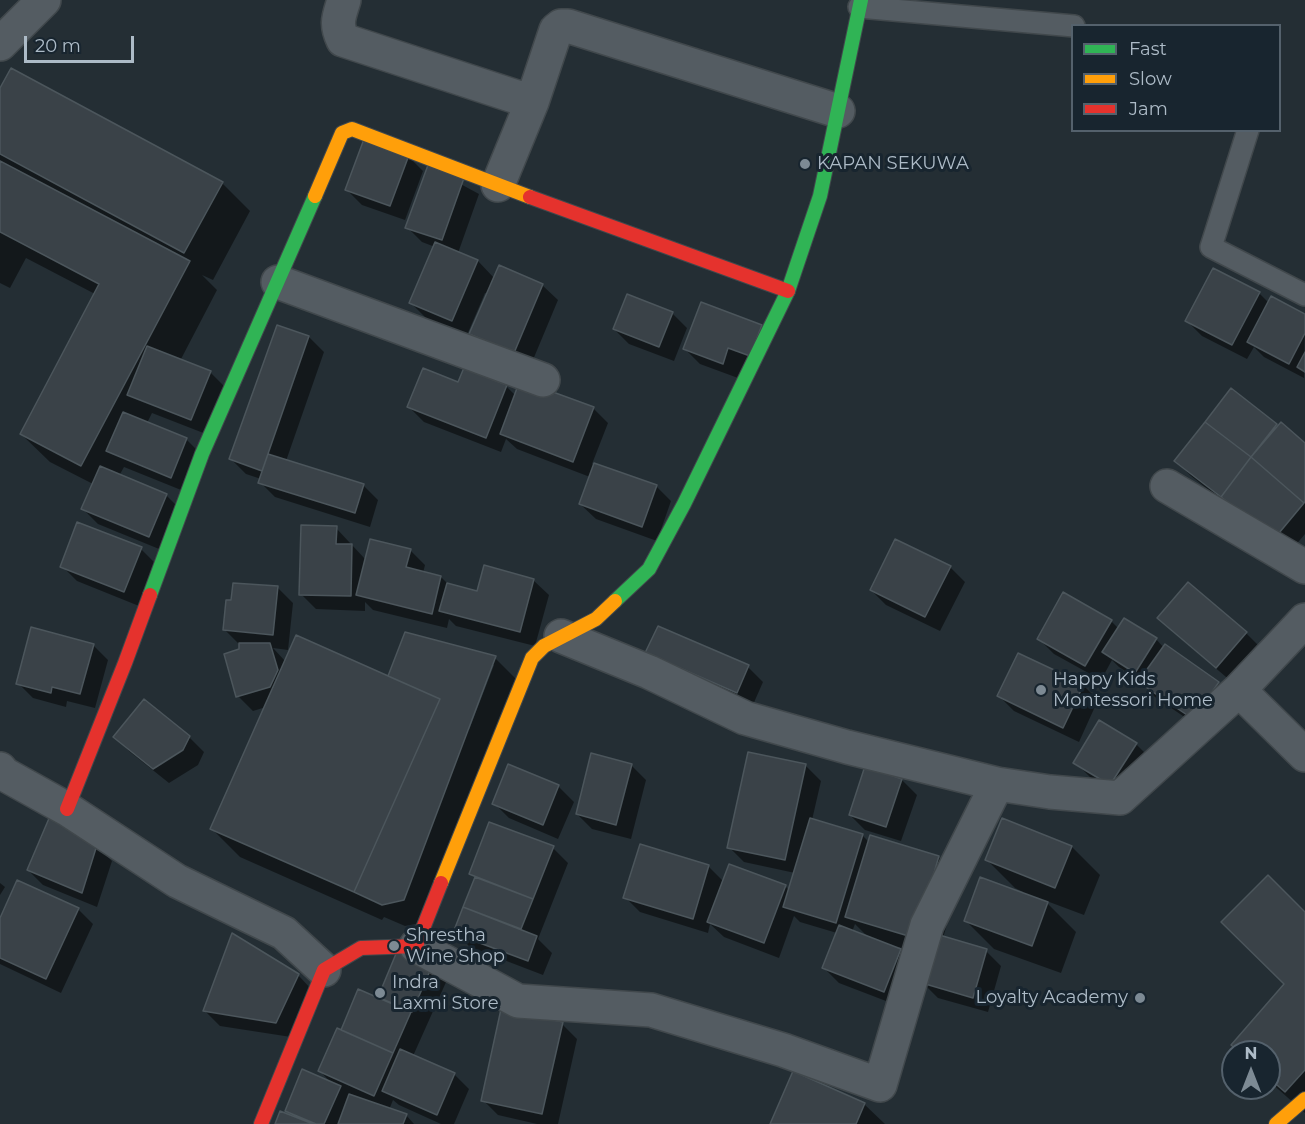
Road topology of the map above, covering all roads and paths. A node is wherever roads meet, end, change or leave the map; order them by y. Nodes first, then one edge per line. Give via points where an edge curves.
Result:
1 (44, 0) edge
2 (344, 0) edge
3 (860, 4) edge
4 (1071, 26) edge
5 (0, 44) edge
6 (532, 102) junction
7 (838, 111) junction
8 (1247, 132) edge
9 (498, 185) junction
10 (278, 282) junction
11 (788, 291) junction
12 (1305, 295) edge
13 (543, 380) dead end
14 (1167, 486) dead end
15 (1304, 565) edge
16 (1305, 620) edge
17 (561, 636) junction
18 (1239, 690) junction
19 (1305, 755) edge
20 (0, 769) edge
21 (997, 784) junction
22 (67, 809) junction
23 (416, 946) junction
24 (324, 970) junction
25 (1305, 1099) edge
26 (261, 1124) edge
27 (1276, 1124) edge

1 - 5 street
2 - 6 street via 338,19 343,40
3 - 4 lane
3 - 7 street
6 - 7 street via 556,30 568,26
6 - 9 street
7 - 11 street via 820,196
8 - 12 lane via 1211,247
9 - 10 street via 347,130 342,133
9 - 11 street
10 - 13 street
10 - 22 street via 201,454
11 - 17 street via 648,569 596,619
14 - 15 street
16 - 18 street
17 - 21 street via 745,718
17 - 23 street via 544,645 532,658
18 - 19 street
18 - 21 street via 1120,798
20 - 22 street
21 - 23 street via 927,925 880,1085 783,1050 651,1010 518,1001
22 - 24 street via 177,881 284,933
23 - 24 street via 361,948
24 - 26 street
25 - 27 street

